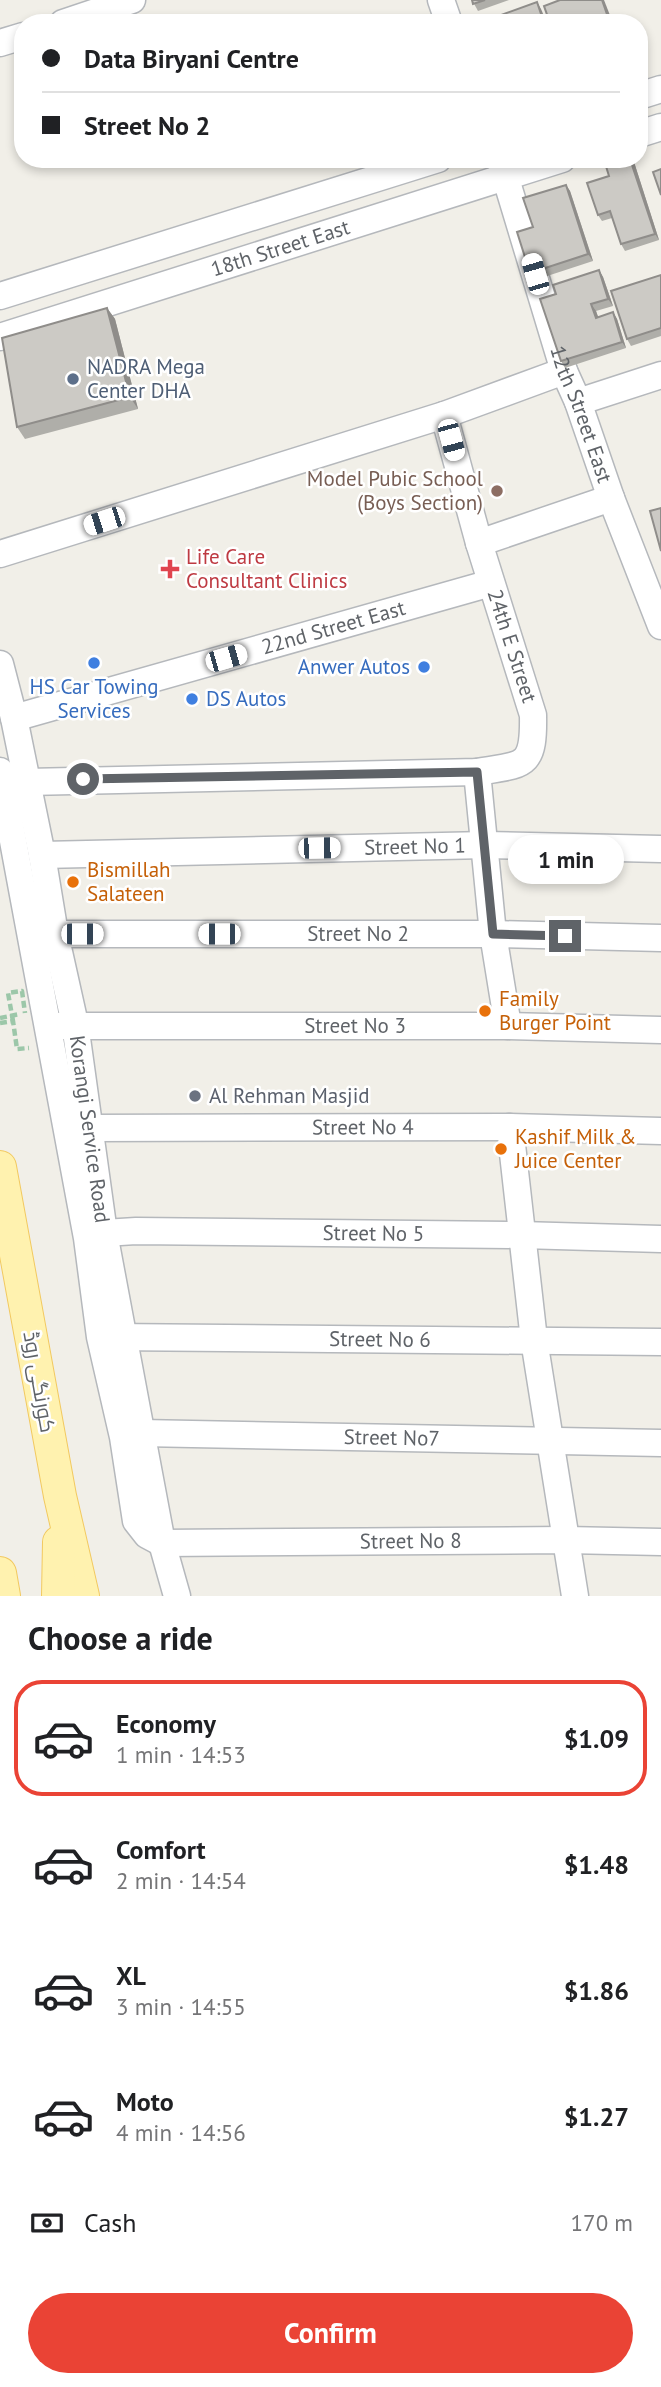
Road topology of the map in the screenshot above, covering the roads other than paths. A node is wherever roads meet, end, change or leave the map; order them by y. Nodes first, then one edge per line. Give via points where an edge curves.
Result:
1 (132, 0) edge
2 (89, 14) edge
3 (409, 168) edge
4 (503, 168) edge
5 (0, 296) edge
6 (0, 337) edge
7 (564, 371) junction
8 (661, 375) edge
9 (578, 402) junction
10 (444, 415) junction
11 (611, 498) junction
12 (479, 543) junction
13 (0, 554) edge
14 (491, 583) junction
15 (661, 626) edge
16 (0, 664) edge
17 (7, 707) edge
18 (0, 771) edge
19 (477, 772) junction
20 (27, 782) junction
21 (486, 845) junction
22 (661, 849) edge
23 (42, 855) junction
24 (55, 934) junction
25 (493, 934) junction
26 (661, 938) edge
27 (75, 1024) junction
28 (508, 1026) junction
29 (48, 1027) junction
30 (661, 1030) edge
31 (510, 1128) junction
32 (661, 1131) edge
33 (78, 1133) junction
34 (0, 1167) edge
35 (522, 1235) junction
36 (95, 1236) junction
37 (661, 1239) edge
38 (112, 1338) junction
39 (534, 1340) junction
40 (661, 1342) edge
41 (132, 1435) junction
42 (550, 1441) junction
43 (661, 1443) edge
44 (60, 1496) junction
45 (566, 1540) junction
46 (661, 1542) edge
47 (163, 1543) junction
48 (0, 1573) edge
49 (4, 1596) edge
50 (58, 1596) edge
51 (83, 1596) edge
52 (177, 1596) edge
53 (575, 1596) edge

1 - 2 street
3 - 5 street, 18th Street East
4 - 6 street, 18th Street East
4 - 7 street, 12th Street East
7 - 9 street, 12th Street East
7 - 10 street
8 - 9 street
9 - 11 street, 12th Street East
10 - 12 street, 24th E Street
10 - 13 street
11 - 12 street
11 - 15 street, 12th Street East
12 - 14 street, 24th E Street
14 - 17 street, 22nd Street East
14 - 19 street, 24th E Street via 533,715 534,735 529,754 519,765
16 - 17 street, Korangi Service Road
17 - 20 street, Korangi Service Road
18 - 29 street
19 - 20 street, 24th E Street
19 - 21 street
20 - 23 street, Korangi Service Road
21 - 22 street, Street No 1
21 - 23 street, Street No 1
21 - 25 street
23 - 24 street, Korangi Service Road
24 - 25 street, Street No 2
24 - 27 street, Korangi Service Road
25 - 26 street, Street No 2
25 - 28 street
27 - 28 street, Street No 3
27 - 29 street, Street No 3
27 - 33 street, Korangi Service Road
28 - 30 street, Street No 3
29 - 33 street
31 - 32 street, Street No 4
31 - 33 street, Street No 4
31 - 35 street
33 - 36 street
34 - 44 main road, کورنگی روڈ
35 - 36 street, Street No 5 via 150,1231
35 - 37 street, Street No 5
35 - 39 street
36 - 38 street
38 - 39 street, Street No 6
38 - 41 street
39 - 40 street, Street No 6
39 - 42 street
41 - 42 street, Street No7
41 - 47 street
42 - 43 street, Street No7
42 - 45 street
44 - 50 main road
44 - 51 main road, کورنگی روڈ
45 - 46 street, Street No 8
45 - 47 street, Street No 8
45 - 53 street
47 - 52 street
48 - 49 main road

